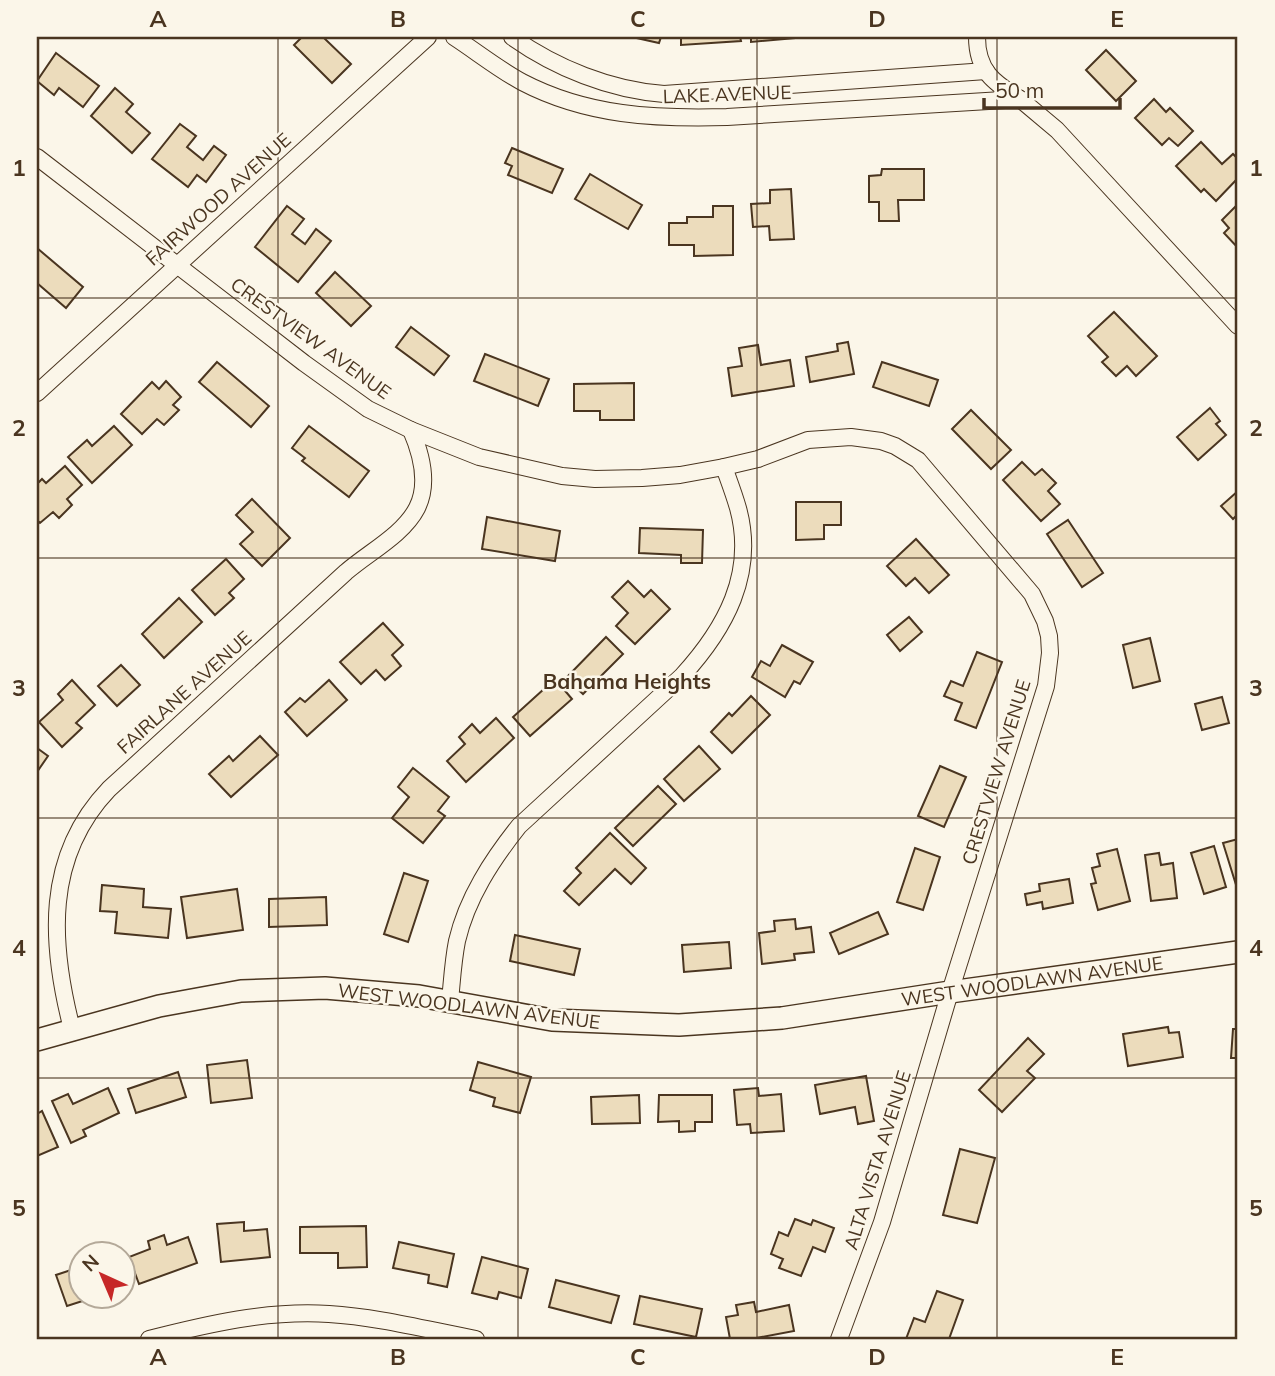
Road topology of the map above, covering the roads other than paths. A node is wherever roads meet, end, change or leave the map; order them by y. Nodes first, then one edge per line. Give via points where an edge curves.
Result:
1 (428, 37) edge
2 (454, 37) edge
3 (512, 37) edge
4 (977, 37) edge
5 (986, 71) junction
6 (1020, 99) junction
7 (37, 157) edge
8 (176, 265) junction
9 (1238, 326) edge
10 (37, 393) edge
11 (411, 430) junction
12 (724, 467) junction
13 (1238, 952) edge
14 (950, 992) junction
15 (450, 1001) junction
16 (72, 1029) junction
17 (37, 1040) edge
18 (149, 1339) edge
19 (476, 1339) edge
20 (839, 1339) edge

1 - 8 street, FAIRWOOD AVENUE
2 - 6 street, LAKE AVENUE via 544,92 624,115 727,117
3 - 5 street, LAKE AVENUE via 576,72 647,93
4 - 5 street
5 - 6 street via 996,84
6 - 9 street via 1057,130
7 - 8 street, CRESTVIEW AVENUE
8 - 10 street, FAIRWOOD AVENUE
8 - 11 street, CRESTVIEW AVENUE via 368,409
11 - 12 street, CRESTVIEW AVENUE via 480,457 562,476 642,478
11 - 16 street, FAIRLANE AVENUE via 421,459 422,491 407,523 353,566 109,789 82,821 65,858 57,946
12 - 14 street, CRESTVIEW AVENUE via 808,440 851,437 895,446 928,470 1040,607 1050,653 1046,686
12 - 15 street via 738,510 743,551 730,611 682,676 519,826 501,848 464,919
13 - 14 street, WEST WOODLAWN AVENUE
14 - 15 street, WEST WOODLAWN AVENUE via 782,1018 679,1025 552,1020
14 - 20 street, ALTA VISTA AVENUE via 882,1222
15 - 16 street, WEST WOODLAWN AVENUE via 325,988 262,990 200,997
16 - 17 street, WEST WOODLAWN AVENUE
18 - 19 street via 237,1319 295,1313 366,1318

